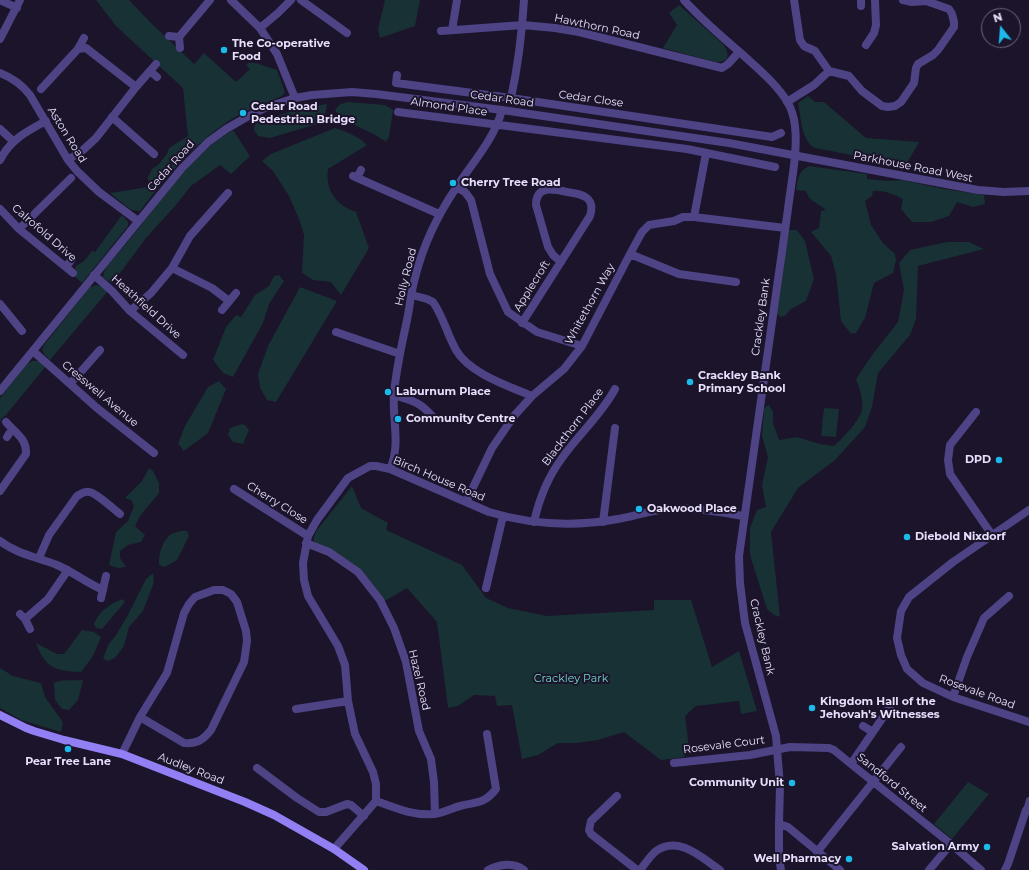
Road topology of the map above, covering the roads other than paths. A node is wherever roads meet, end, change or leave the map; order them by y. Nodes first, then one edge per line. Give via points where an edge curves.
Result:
1 (0, 0) edge
2 (20, 0) edge
3 (210, 0) edge
4 (231, 0) edge
5 (291, 0) edge
6 (301, 0) edge
7 (458, 0) edge
8 (524, 0) edge
9 (684, 0) edge
10 (794, 0) edge
11 (874, 0) edge
12 (903, 0) edge
13 (17, 8) junction
14 (523, 25) junction
15 (260, 28) junction
16 (452, 30) junction
17 (441, 31) dead end
18 (347, 33) dead end
19 (169, 36) dead end
20 (179, 37) junction
21 (84, 38) dead end
22 (0, 39) edge
23 (866, 45) dead end
24 (180, 48) dead end
25 (78, 49) junction
26 (739, 52) junction
27 (156, 64) dead end
28 (150, 71) junction
29 (829, 71) junction
30 (0, 73) edge
31 (397, 75) dead end
32 (157, 77) dead end
33 (136, 87) junction
34 (41, 89) dead end
35 (295, 98) junction
36 (511, 98) junction
37 (787, 102) junction
38 (402, 110) dead end
39 (502, 110) junction
40 (628, 116) junction
41 (112, 117) junction
42 (46, 121) junction
43 (497, 125) junction
44 (625, 128) junction
45 (0, 130) edge
46 (781, 133) dead end
47 (13, 141) junction
48 (706, 153) junction
49 (154, 154) dead end
50 (794, 154) junction
51 (0, 160) edge
52 (68, 160) junction
53 (772, 164) dead end
54 (361, 170) dead end
55 (71, 178) dead end
56 (456, 187) junction
57 (1029, 191) edge
58 (228, 193) dead end
59 (0, 209) edge
60 (439, 214) junction
61 (694, 217) junction
62 (138, 221) junction
63 (785, 228) junction
64 (19, 229) junction
65 (630, 254) junction
66 (72, 259) dead end
67 (561, 262) junction
68 (66, 267) junction
69 (172, 268) junction
70 (73, 273) dead end
71 (94, 275) junction
72 (736, 282) dead end
73 (236, 293) dead end
74 (412, 295) junction
75 (229, 301) junction
76 (1, 309) edge
77 (222, 310) dead end
78 (130, 311) junction
79 (522, 323) junction
80 (22, 332) dead end
81 (336, 332) dead end
82 (582, 346) junction
83 (100, 350) dead end
84 (33, 351) junction
85 (400, 354) junction
86 (183, 355) dead end
87 (70, 384) junction
88 (615, 390) dead end
89 (0, 391) edge
90 (394, 396) junction
91 (532, 396) junction
92 (976, 412) dead end
93 (433, 417) dead end
94 (6, 422) dead end
95 (615, 428) dead end
96 (12, 429) junction
97 (7, 437) dead end
98 (154, 453) dead end
99 (390, 469) junction
100 (234, 489) dead end
101 (0, 491) edge
102 (466, 502) junction
103 (1029, 510) edge
104 (120, 514) dead end
105 (503, 516) junction
106 (744, 516) junction
107 (534, 522) junction
108 (603, 522) junction
109 (992, 535) junction
110 (307, 539) junction
111 (0, 541) edge
112 (39, 558) junction
113 (68, 570) junction
114 (106, 576) dead end
115 (486, 588) dead end
116 (1009, 596) dead end
117 (30, 629) dead end
118 (953, 696) junction
119 (348, 701) junction
120 (890, 707) dead end
121 (296, 709) dead end
122 (0, 715) edge
123 (140, 717) junction
124 (1029, 722) edge
125 (863, 726) dead end
126 (873, 732) junction
127 (487, 734) dead end
128 (901, 747) dead end
129 (777, 749) junction
130 (122, 754) junction
131 (674, 763) dead end
132 (851, 764) junction
133 (257, 768) dead end
134 (873, 782) junction
135 (616, 796) dead end
136 (1029, 800) edge
137 (376, 801) junction
138 (1026, 810) joint
139 (435, 814) junction
140 (364, 816) junction
141 (779, 824) junction
142 (951, 844) junction
143 (334, 849) junction
144 (817, 852) junction
145 (364, 870) edge
146 (488, 870) edge
147 (524, 870) edge
148 (637, 870) edge
149 (640, 870) edge
150 (720, 870) edge
151 (781, 870) edge
152 (840, 870) edge
153 (929, 870) edge
154 (981, 870) edge
155 (1005, 870) edge

1 - 13 street
2 - 13 street
3 - 20 street
4 - 15 street
5 - 15 street
6 - 18 street
7 - 16 street
8 - 14 street
9 - 26 street, Crackley Bank
10 - 29 street via 800,40 804,46 815,51
11 - 23 street via 876,25
12 - 29 street via 926,1 948,9 952,14 954,27 938,50 918,64 914,83 901,102 895,106 882,106 862,91 849,76
13 - 22 street
14 - 16 street, Hawthorn Road
14 - 26 street, Hawthorn Road via 579,32 722,68
14 - 36 street
15 - 35 street via 277,54
16 - 17 street, Hawthorn Road
19 - 20 street
20 - 24 street
21 - 25 street
25 - 33 street via 86,48
25 - 34 street
26 - 37 street, Crackley Bank via 762,72
27 - 28 street
28 - 32 street
28 - 33 street
29 - 37 street via 814,85
30 - 42 street, Aston Road via 24,87
31 - 36 street, Cedar Close via 396,83
33 - 41 street
35 - 39 street, Cedar Road via 352,92
35 - 62 street, Cedar Road via 247,117 208,142 182,168
36 - 40 street, Cedar Close
37 - 50 street, Crackley Bank via 795,127
38 - 43 street, Almond Place
39 - 43 street, Holly Road
39 - 44 street, Cedar Road
40 - 44 street
40 - 46 street, Cedar Close via 772,137
41 - 49 street
41 - 52 street via 96,138
42 - 47 street
42 - 52 street, Aston Road
43 - 48 street
43 - 56 street, Holly Road
44 - 50 street, Cedar Road
45 - 47 street
47 - 51 street
48 - 53 street
48 - 61 street
50 - 57 street, Parkhouse Road West via 978,190
50 - 63 street, Crackley Bank
52 - 62 street, Aston Road via 99,192
54 - 60 street via 355,177
55 - 64 street
56 - 60 street, Holly Road
56 - 79 street via 471,200 490,274 508,312
58 - 69 street via 190,236
59 - 64 street, Calrofold Drive
60 - 74 street, Holly Road via 421,255
61 - 63 street, Whitethorn Way
61 - 65 street, Whitethorn Way via 648,225
62 - 71 street, Cedar Road
63 - 106 street, Crackley Bank
64 - 68 street, Calrofold Drive
65 - 72 street via 679,274
65 - 82 street, Whitethorn Way
66 - 68 street
67 - 67 street, Applecroft via 592,209 589,200 582,194 546,190 540,193 536,205 548,248
67 - 79 street, Applecroft
68 - 70 street, Calrofold Drive
69 - 75 street via 212,288
69 - 78 street
71 - 78 street, Heathfield Drive
71 - 84 street, Cedar Road
73 - 75 street
74 - 85 street, Holly Road
74 - 91 street via 433,302 456,351 468,363 487,376
75 - 77 street
76 - 80 street
78 - 86 street, Heathfield Drive
79 - 82 street via 537,332
81 - 85 street
82 - 91 street, Whitethorn Way via 564,369
83 - 87 street
84 - 87 street, Cresswell Avenue
84 - 89 street, Cedar Road
85 - 90 street, Holly Road
87 - 98 street, Cresswell Avenue
88 - 107 street, Blackthorn Place via 600,413 562,457 551,474 538,502
90 - 93 street via 415,401 424,406
90 - 99 street, Holly Road via 396,447
91 - 102 street, Whitethorn Way via 514,416 492,448
92 - 109 street via 950,445 948,460 950,474
94 - 96 street
95 - 108 street
96 - 97 street
96 - 101 street via 23,439 26,454
99 - 102 street, Birch House Road
99 - 110 street, Birch House Road via 370,466 348,478 317,520
100 - 110 street, Cherry Close
102 - 105 street, Birch House Road
103 - 109 street, Rosevale Road
104 - 112 street via 94,493 82,493 77,496 50,535
105 - 107 street, Birch House Road
105 - 115 street
106 - 108 street, Birch House Road via 707,510 670,509
106 - 129 street, Crackley Bank via 739,556 741,600 776,736
107 - 108 street, Birch House Road
109 - 118 street, Rosevale Road via 909,597 901,611 897,638 907,669 923,683
110 - 119 street, Birch House Road via 303,563 308,596 338,646 345,665
110 - 139 street, Hazel Road via 358,572 380,600 394,628 406,662 419,731 431,759
111 - 112 street via 22,554
112 - 113 street
113 - 114 street via 102,594
113 - 117 street via 48,599 23,617
116 - 118 street via 984,618
118 - 124 street, Rosevale Road
119 - 121 street
119 - 137 street, Birch House Road via 355,734 373,772
120 - 126 street
122 - 130 main road, Audley Road via 34,731
123 - 123 street via 167,673 184,613 189,604 195,597 214,590 223,590 231,594 243,619 246,652 244,662 211,730 198,742 184,743
123 - 130 street
125 - 126 street
126 - 132 street
127 - 139 street via 496,789 485,800
128 - 134 street
129 - 131 street, Rosevale Court
129 - 132 street, Sandford Street via 829,748
129 - 141 street, Crackley Bank via 780,786
130 - 143 main road, Audley Road via 274,815
132 - 134 street, Sandford Street
133 - 140 street via 315,810 326,812 347,804
134 - 142 street, Sandford Street
134 - 144 street
135 - 148 street via 591,821 589,830
136 - 138 street
137 - 139 street via 409,813
137 - 140 street
138 - 155 street
140 - 143 street
141 - 144 street via 788,827
141 - 151 street, Crackley Bank
142 - 153 street
142 - 154 street, Sandford Street
143 - 145 main road, Audley Road
144 - 152 street
146 - 147 street via 512,864
149 - 150 street via 656,851 674,845 691,850

